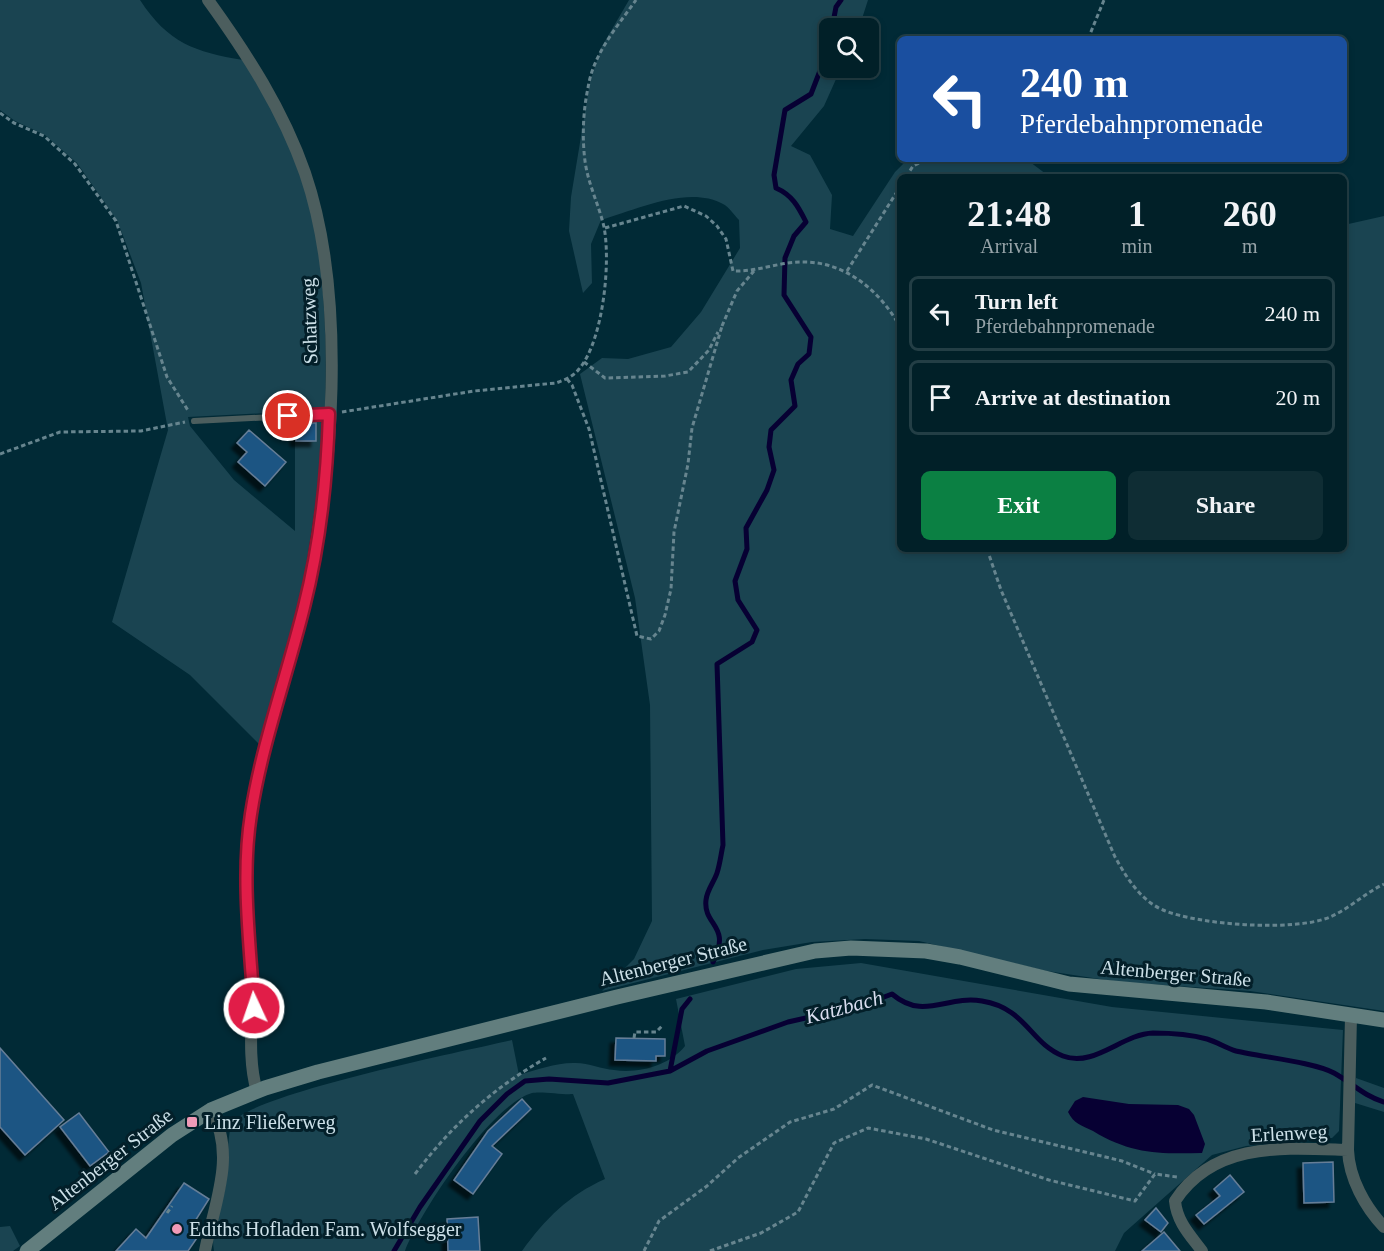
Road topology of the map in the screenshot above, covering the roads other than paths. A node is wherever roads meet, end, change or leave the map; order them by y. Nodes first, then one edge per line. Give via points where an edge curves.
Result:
1 (208, 0) edge
2 (329, 414) junction
3 (194, 421) road end
4 (1352, 1016) junction
5 (1384, 1020) edge
6 (256, 1092) junction
7 (211, 1110) junction
8 (1348, 1150) junction
9 (1384, 1227) edge
10 (27, 1251) edge
11 (205, 1251) edge
12 (1202, 1251) edge

1 - 2 street, Schatzweg via 272,98 315,204 328,278
2 - 3 lane
2 - 6 street, Schatzweg via 316,545 304,606 258,775 248,837 254,1008 251,1072
4 - 5 street, Altenberger Straße
4 - 6 street, Altenberger Straße via 1266,1002 1069,984 926,951 851,948 797,954 721,971 318,1072
4 - 8 street, Erlenweg
6 - 7 street, Altenberger Straße
7 - 10 street, Altenberger Straße via 172,1135
7 - 11 street via 222,1134 223,1170
8 - 9 street via 1353,1178
8 - 12 street, Erlenweg via 1273,1149 1226,1158 1208,1166 1175,1201 1176,1214

